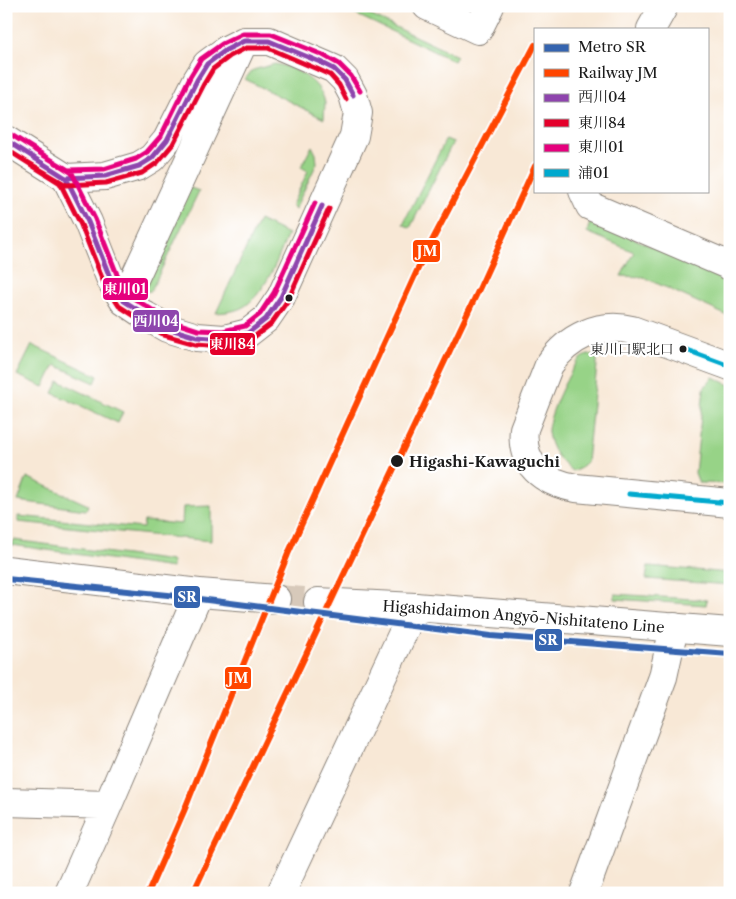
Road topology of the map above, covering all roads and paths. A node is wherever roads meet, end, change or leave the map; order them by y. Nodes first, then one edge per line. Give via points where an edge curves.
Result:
1 (427, 6) edge
2 (490, 6) edge
3 (664, 6) edge
4 (652, 28) edge
5 (244, 41) junction
6 (6, 140) edge
7 (66, 178) junction
8 (583, 192) edge
9 (730, 266) edge
10 (124, 301) junction
11 (730, 366) edge
12 (730, 503) edge
13 (6, 570) edge
14 (199, 593) junction
15 (276, 599) tunnel mouth
16 (318, 602) tunnel mouth
17 (415, 607) junction
18 (674, 628) junction
19 (730, 632) edge
20 (6, 802) edge
21 (108, 805) junction
22 (68, 893) edge
23 (281, 893) edge
24 (584, 893) edge

1 - 2 street via 478,30
3 - 4 street
5 - 7 street via 206,64 167,140 152,158 139,166 105,176
5 - 10 street
5 - 10 street via 269,41 334,69 345,80 358,113 354,136 281,297 266,319 248,333 224,339 197,337 167,328
6 - 7 street
7 - 10 street via 111,280
8 - 9 street via 590,206
11 - 12 street via 632,330 596,330 572,341 549,365 528,420 523,445 528,461 557,483 576,488
13 - 14 street
14 - 15 street
14 - 21 street
16 - 17 street, Higashidaimon Angyō-Nishitateno Line
17 - 18 street, Higashidaimon Angyō-Nishitateno Line
17 - 23 street
18 - 19 street, Higashidaimon Angyō-Nishitateno Line
18 - 24 street via 662,676
20 - 21 street
21 - 22 street

